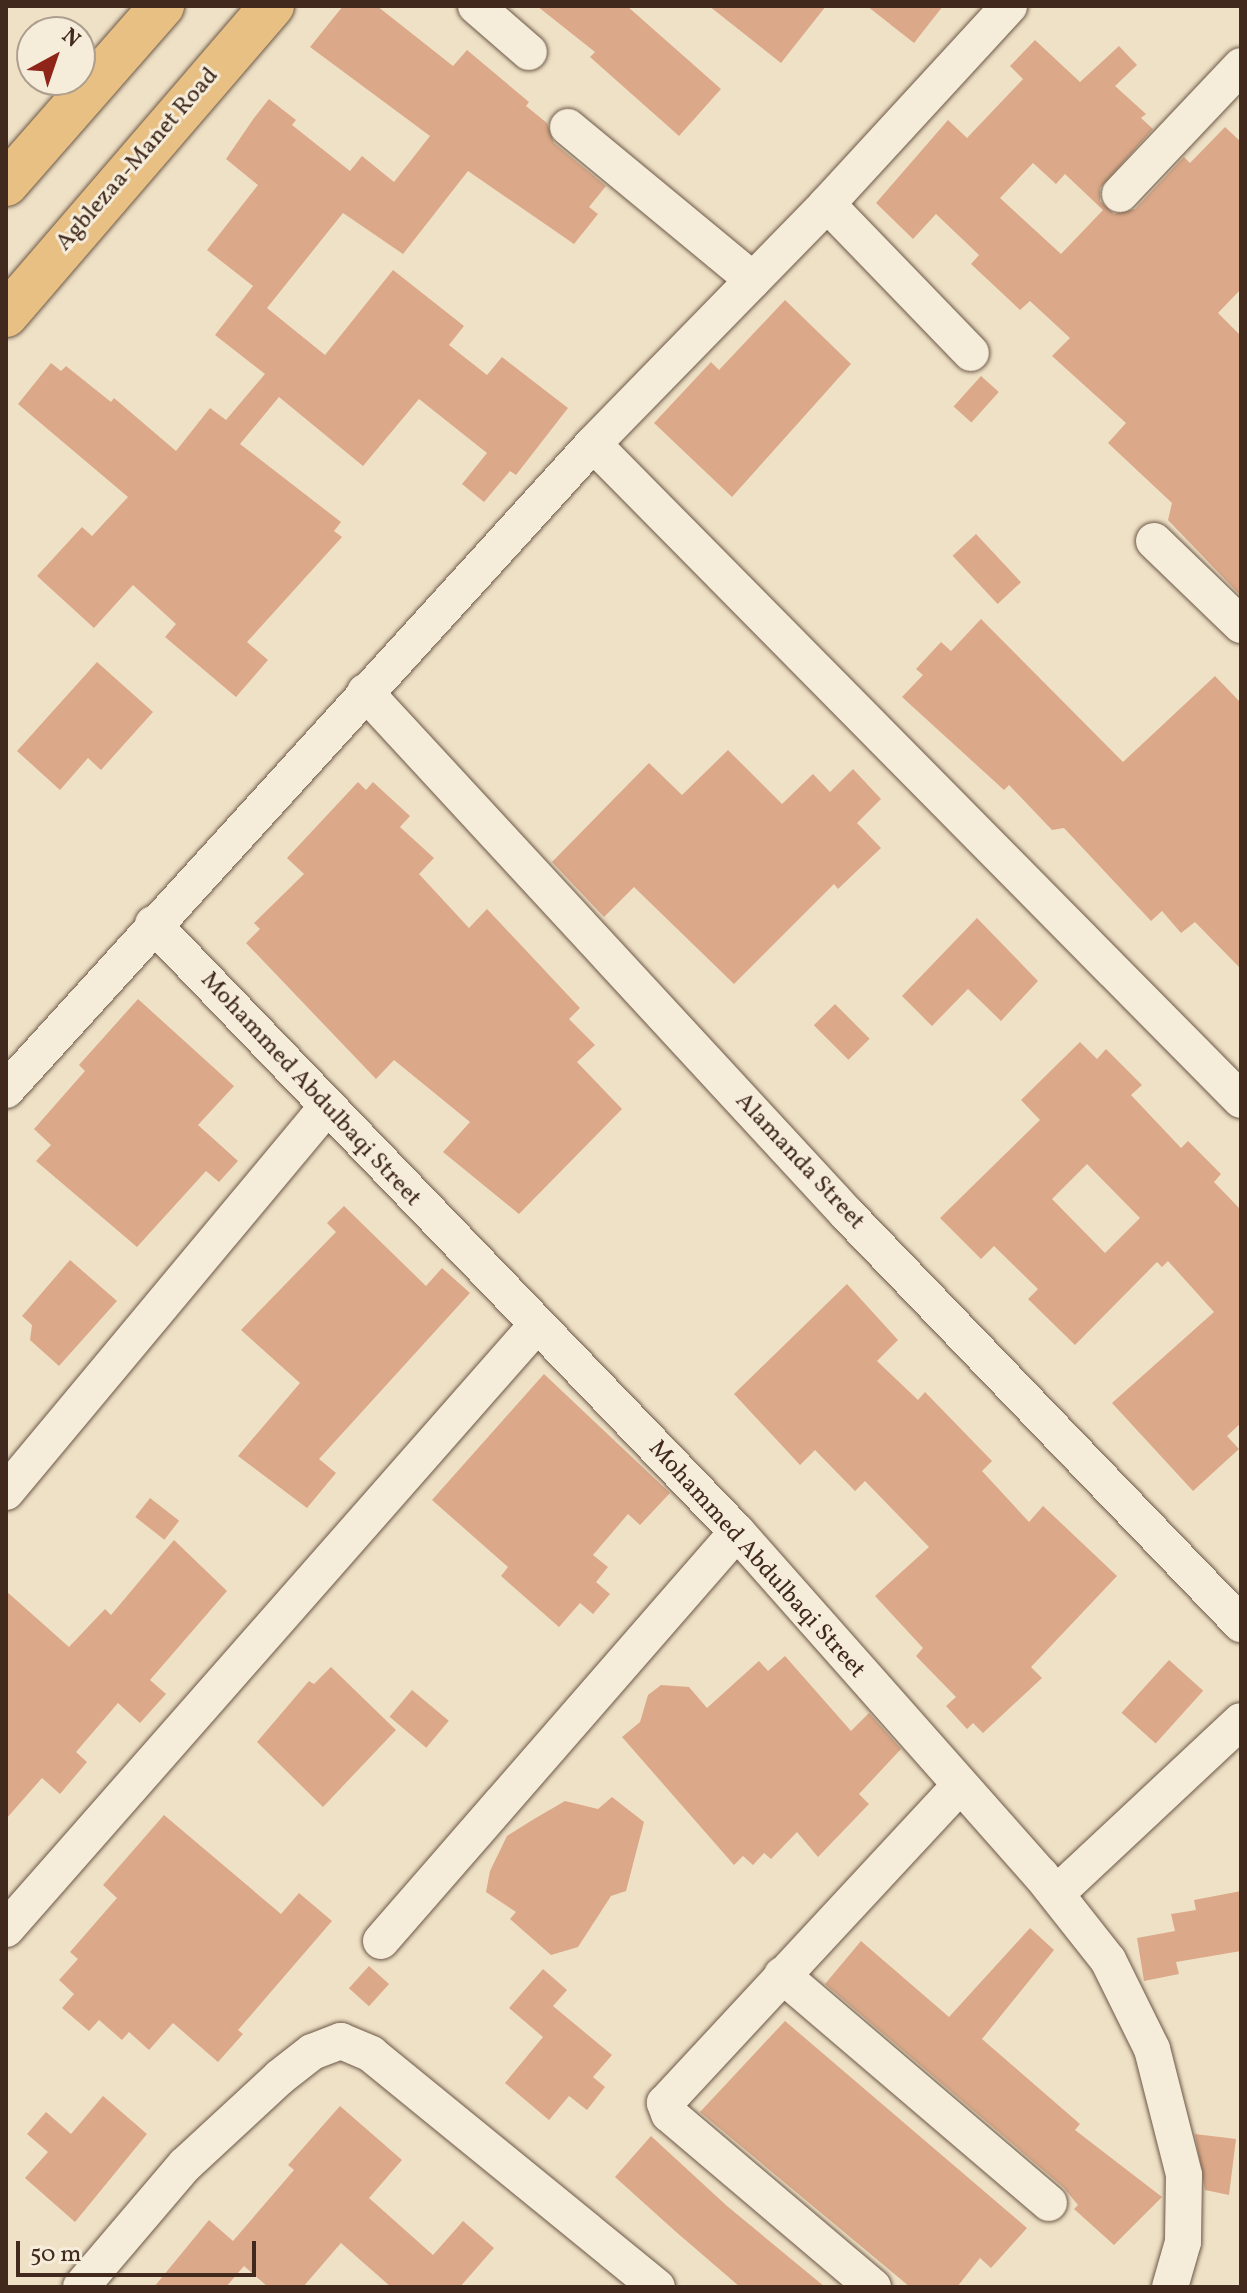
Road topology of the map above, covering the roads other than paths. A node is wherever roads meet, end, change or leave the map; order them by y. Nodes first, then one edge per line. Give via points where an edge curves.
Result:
1 (162, 6) edge
2 (272, 6) edge
3 (476, 6) edge
4 (1009, 6) edge
5 (529, 52) dead end
6 (1241, 66) edge
7 (568, 127) dead end
8 (6, 184) edge
9 (1120, 194) dead end
10 (827, 204) junction
11 (753, 280) junction
12 (6, 315) edge
13 (971, 353) dead end
14 (593, 444) junction
15 (1154, 541) dead end
16 (1241, 625) edge
17 (365, 692) junction
18 (153, 924) junction
19 (6, 1090) edge
20 (1241, 1100) edge
21 (326, 1108) junction
22 (535, 1327) junction
23 (6, 1492) edge
24 (737, 1532) junction
25 (1241, 1624) edge
26 (1241, 1721) edge
27 (959, 1787) junction
28 (1056, 1894) junction
29 (6, 1929) edge
30 (381, 1941) dead end
31 (782, 1975) junction
32 (1049, 2203) dead end
33 (81, 2287) edge
34 (657, 2287) edge
35 (873, 2287) edge
36 (1170, 2287) edge

1 - 8 main road
2 - 12 main road, Agblezaa-Manet Road
3 - 5 street
4 - 10 street
6 - 9 street
7 - 11 street
10 - 11 street
10 - 13 street
11 - 14 street
14 - 17 street
14 - 20 street
15 - 16 street
17 - 18 street
17 - 25 street, Alamanda Street via 847,1214
18 - 19 street
18 - 21 street, Mohammed Abdulbaqi Street
21 - 22 street, Mohammed Abdulbaqi Street
21 - 23 street
22 - 24 street, Mohammed Abdulbaqi Street
22 - 29 street
24 - 27 street, Mohammed Abdulbaqi Street
24 - 30 street
26 - 28 street
27 - 28 street, Mohammed Abdulbaqi Street
27 - 31 street
28 - 36 street, Mohammed Abdulbaqi Street via 1108,1960 1152,2049 1184,2175 1183,2242
31 - 32 street
31 - 35 street via 665,2103 669,2114
33 - 34 street via 185,2165 280,2077 312,2052 341,2041 371,2054

